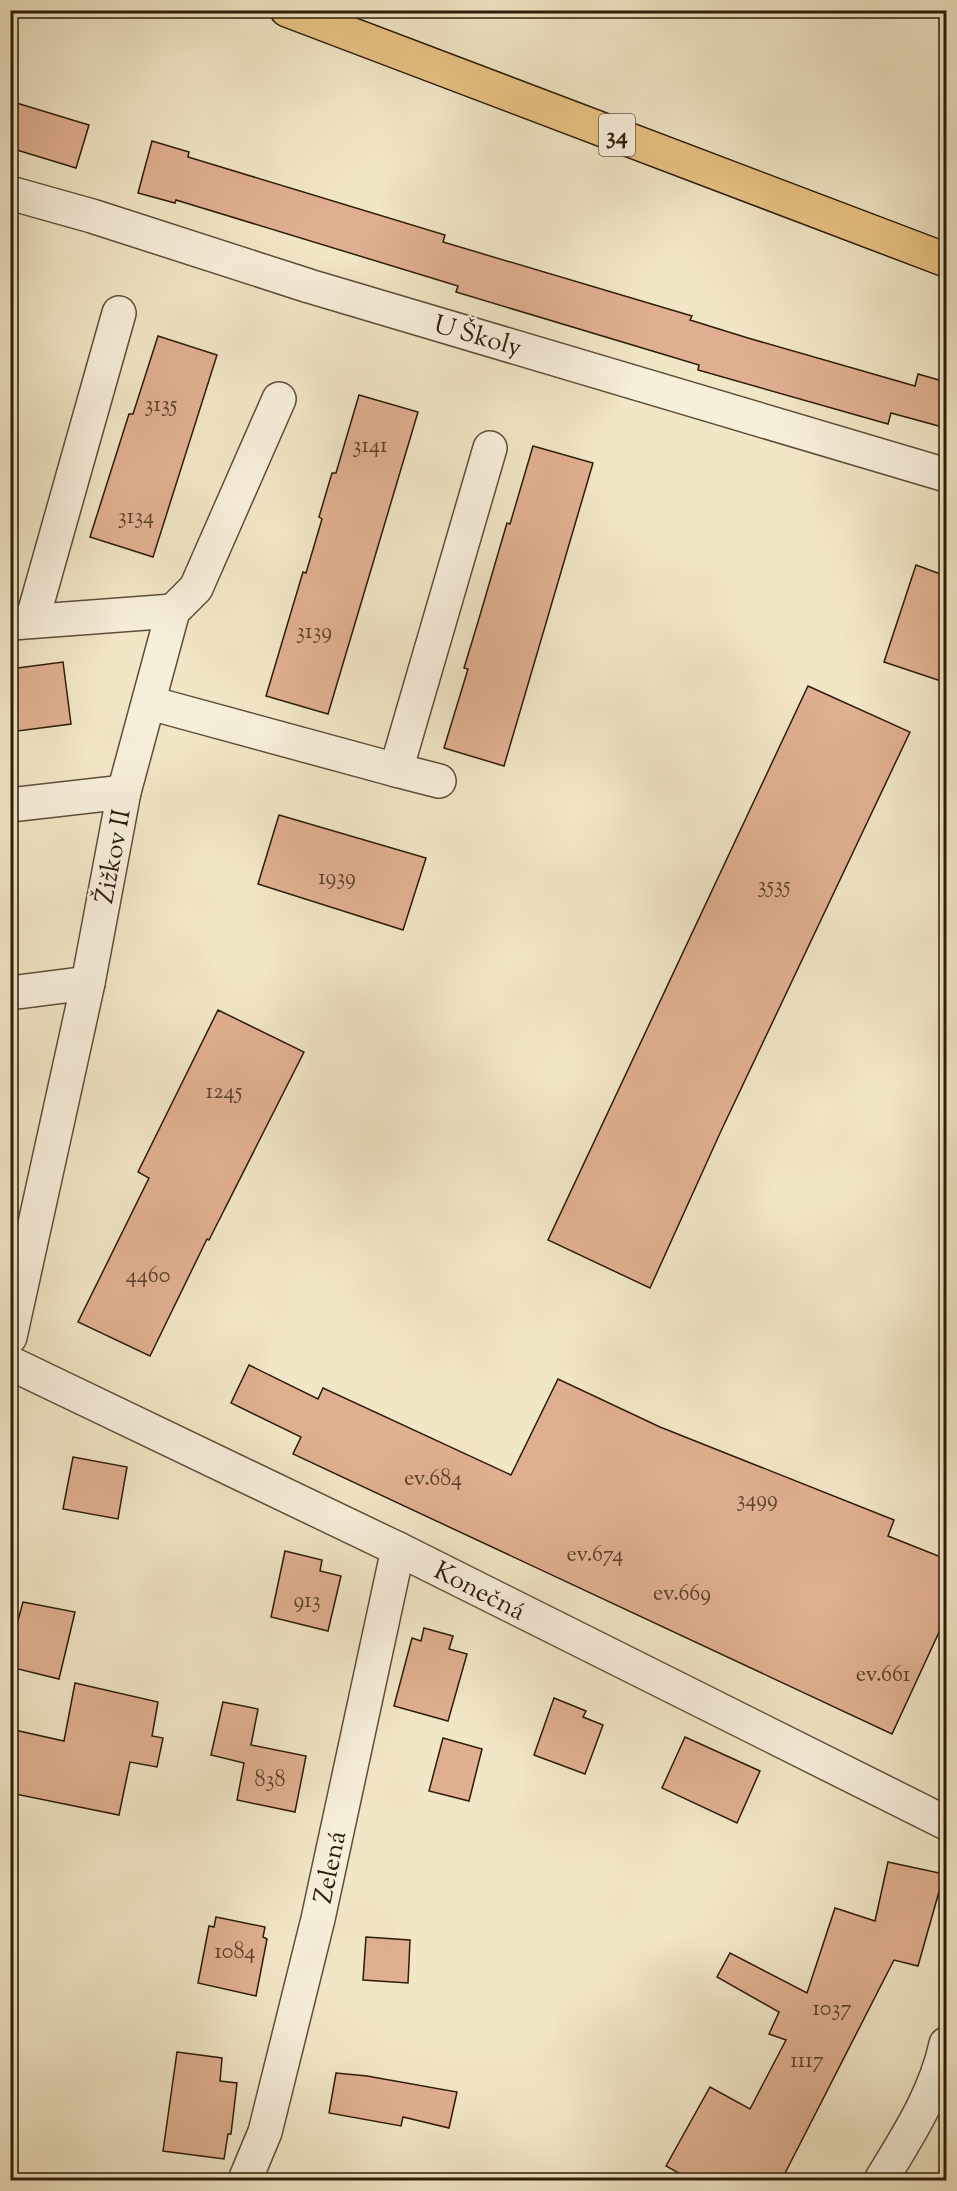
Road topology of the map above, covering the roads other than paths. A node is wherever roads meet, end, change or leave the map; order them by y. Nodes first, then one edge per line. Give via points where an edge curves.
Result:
1 (287, 10) edge
2 (10, 193) edge
3 (946, 260) edge
4 (119, 313) dead end
5 (279, 399) dead end
6 (490, 448) dead end
7 (946, 475) edge
8 (173, 611) junction
9 (21, 622) edge
10 (150, 703) junction
11 (396, 770) junction
12 (439, 781) dead end
13 (124, 792) junction
14 (10, 805) edge
15 (88, 984) junction
16 (10, 993) edge
17 (10, 1337) edge
18 (10, 1363) edge
19 (398, 1549) junction
20 (946, 1823) edge
21 (946, 2044) edge
22 (245, 2181) edge
23 (881, 2181) edge

1 - 3 main road, 34
2 - 7 street, U Školy
4 - 9 street
5 - 8 street via 196,588
6 - 11 street
8 - 9 street
8 - 10 street, Žižkov II
10 - 11 street
10 - 13 street, Žižkov II
11 - 12 street
13 - 14 street
13 - 15 street, Žižkov II
15 - 16 street
15 - 17 street, Žižkov II
18 - 19 street, Konečná
19 - 20 street, Konečná
19 - 22 street, Zelená via 318,1920 265,2132
21 - 23 street via 927,2101

